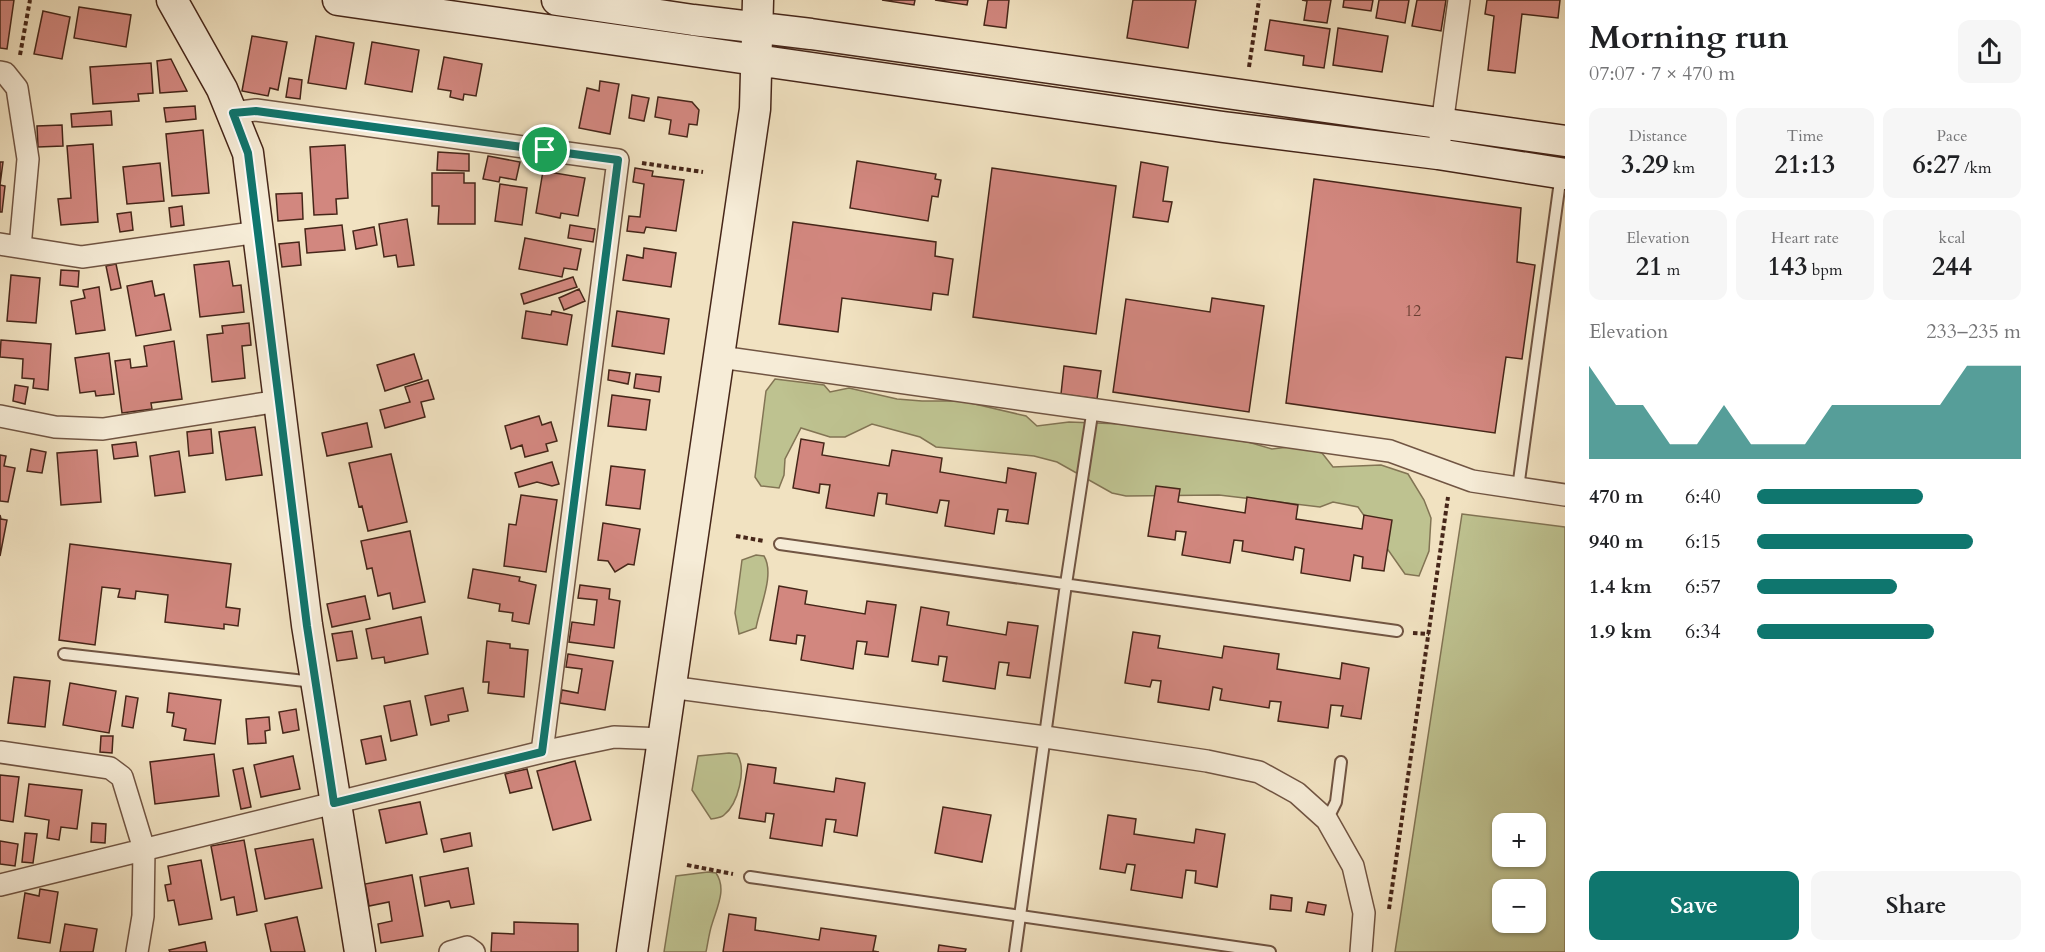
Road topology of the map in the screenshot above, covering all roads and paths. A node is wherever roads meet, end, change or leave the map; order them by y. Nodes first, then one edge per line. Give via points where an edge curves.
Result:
1 (30, 0) edge
2 (172, 0) edge
3 (338, 0) edge
4 (557, 0) edge
5 (1259, 0) edge
6 (1459, 0) edge
7 (606, 4) edge
8 (758, 14) edge
9 (755, 61) junction
10 (1248, 73) dead end
11 (7, 78) edge
12 (233, 113) junction
13 (1441, 123) junction
14 (1438, 154) junction
15 (1564, 158) edge
16 (618, 160) junction
17 (703, 172) dead end
18 (258, 232) junction
19 (10, 245) edge
20 (720, 357) junction
21 (279, 401) junction
22 (1093, 408) junction
23 (0, 416) edge
24 (1452, 473) junction
25 (1518, 488) junction
26 (1565, 495) edge
27 (736, 536) dead end
28 (780, 544) joint
29 (1066, 584) junction
30 (1397, 631) dead end
31 (64, 654) dead end
32 (316, 682) junction
33 (670, 687) junction
34 (1045, 737) junction
35 (663, 739) junction
36 (0, 752) edge
37 (542, 752) junction
38 (1341, 762) dead end
39 (334, 803) junction
40 (1327, 820) junction
41 (144, 849) junction
42 (687, 865) dead end
43 (750, 878) joint
44 (0, 885) edge
45 (1020, 917) junction
46 (1388, 917) dead end
47 (137, 952) edge
48 (360, 952) edge
49 (450, 952) edge
50 (474, 952) edge
51 (632, 952) edge
52 (1015, 952) edge
53 (1270, 952) edge
54 (1361, 952) edge

1 - 11 path
2 - 12 street
3 - 9 street
4 - 7 street
5 - 10 path
6 - 13 street
7 - 8 street
8 - 9 street
8 - 13 street via 811,34
9 - 14 street
9 - 20 street via 755,109
11 - 19 street via 16,88 28,159
12 - 16 street via 256,111
12 - 18 street via 248,153
13 - 14 street
13 - 15 street
14 - 15 street
15 - 25 lane
16 - 17 path
16 - 37 street
18 - 19 street via 82,257
18 - 21 street
20 - 22 street
20 - 33 street
21 - 23 street via 103,429 55,427
21 - 32 street
22 - 24 street via 1390,451
22 - 29 lane
24 - 25 street via 1472,481
24 - 46 path
25 - 26 street
27 - 28 path
28 - 29 lane
29 - 30 lane
29 - 34 lane
31 - 32 lane
32 - 39 street
33 - 34 street
33 - 35 street
34 - 40 street via 1259,772 1297,793
34 - 45 lane
35 - 37 street via 614,737
35 - 51 street
36 - 41 street via 110,768 122,777
37 - 39 street
38 - 40 lane via 1336,802
39 - 41 street
39 - 48 street
40 - 54 street via 1353,866 1364,913
41 - 44 street
41 - 47 street via 143,916
42 - 43 path
43 - 45 lane
45 - 52 lane
45 - 53 lane
49 - 50 street via 466,947

